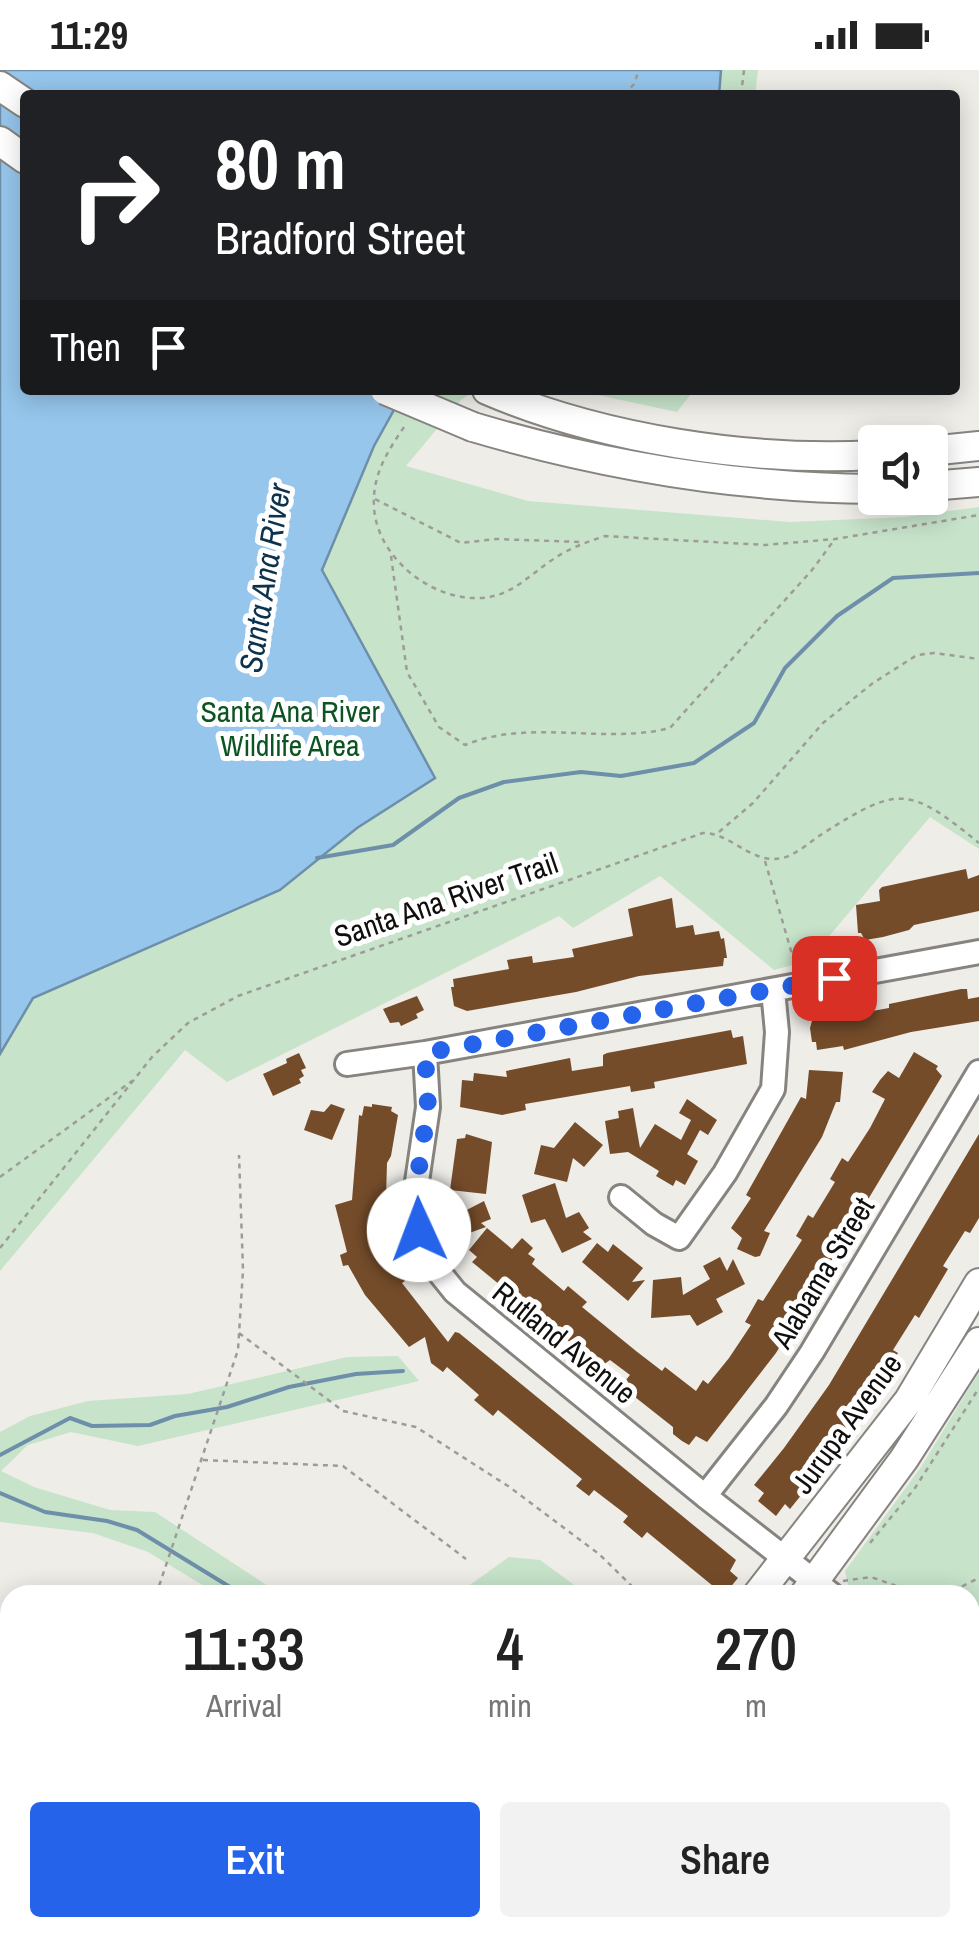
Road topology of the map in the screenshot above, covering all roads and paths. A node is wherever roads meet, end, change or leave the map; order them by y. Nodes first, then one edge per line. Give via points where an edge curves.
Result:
1 (397, 395) edge
2 (499, 395) edge
3 (404, 427) dead end
4 (979, 446) edge
5 (948, 450) edge
6 (858, 455) edge
7 (979, 482) edge
8 (948, 485) edge
9 (858, 488) edge
10 (373, 498) junction
11 (979, 515) edge
12 (835, 539) junction
13 (584, 542) junction
14 (391, 555) junction
15 (979, 659) edge
16 (718, 832) junction
17 (979, 843) edge
18 (765, 860) junction
19 (979, 952) edge
20 (798, 985) junction
21 (773, 990) junction
22 (425, 1053) junction
23 (346, 1064) dead end
24 (979, 1072) edge
25 (136, 1078) junction
26 (239, 1155) dead end
27 (0, 1178) edge
28 (622, 1197) dead end
29 (0, 1248) edge
30 (979, 1284) edge
31 (239, 1333) junction
32 (979, 1342) edge
33 (979, 1388) edge
34 (202, 1460) junction
35 (704, 1496) junction
36 (861, 1554) dead end
37 (466, 1560) dead end
38 (850, 1566) dead end
39 (808, 1580) edge
40 (159, 1585) edge
41 (632, 1585) edge
42 (894, 1585) edge

1 - 9 main road, bridge via 524,442 660,472
2 - 6 main road via 544,414 672,442
3 - 10 path via 383,458
4 - 5 main road
7 - 8 main road
10 - 13 path via 460,543
10 - 14 path
11 - 12 path
12 - 13 path via 765,545 605,536
12 - 14 path via 670,728 640,735 518,732 465,745 439,727 406,672
13 - 14 path via 512,591 480,598 427,584
15 - 16 path via 917,655 872,683 823,722 753,803
16 - 18 path
16 - 25 path, Santa Ana River Trail via 238,996 188,1022
17 - 18 path via 928,804 883,799 785,858
18 - 20 path
19 - 20 street
20 - 21 street
21 - 22 street
21 - 28 street via 773,1090 680,1238
22 - 23 street
22 - 35 street, Rutland Avenue via 428,1107 415,1195 430,1262 455,1292
24 - 35 street, Alabama Street via 812,1352
25 - 27 path
25 - 29 path, Santa Ana River Trail
26 - 31 path
30 - 39 main road, Jurupa Avenue
31 - 34 path
31 - 41 path via 343,1410 416,1427 599,1554
32 - 39 main road, Jurupa Avenue via 904,1459
33 - 36 path via 915,1488
34 - 37 path via 343,1466
34 - 40 path
35 - 39 street, Rutland Avenue
38 - 42 path via 843,1581 871,1577

